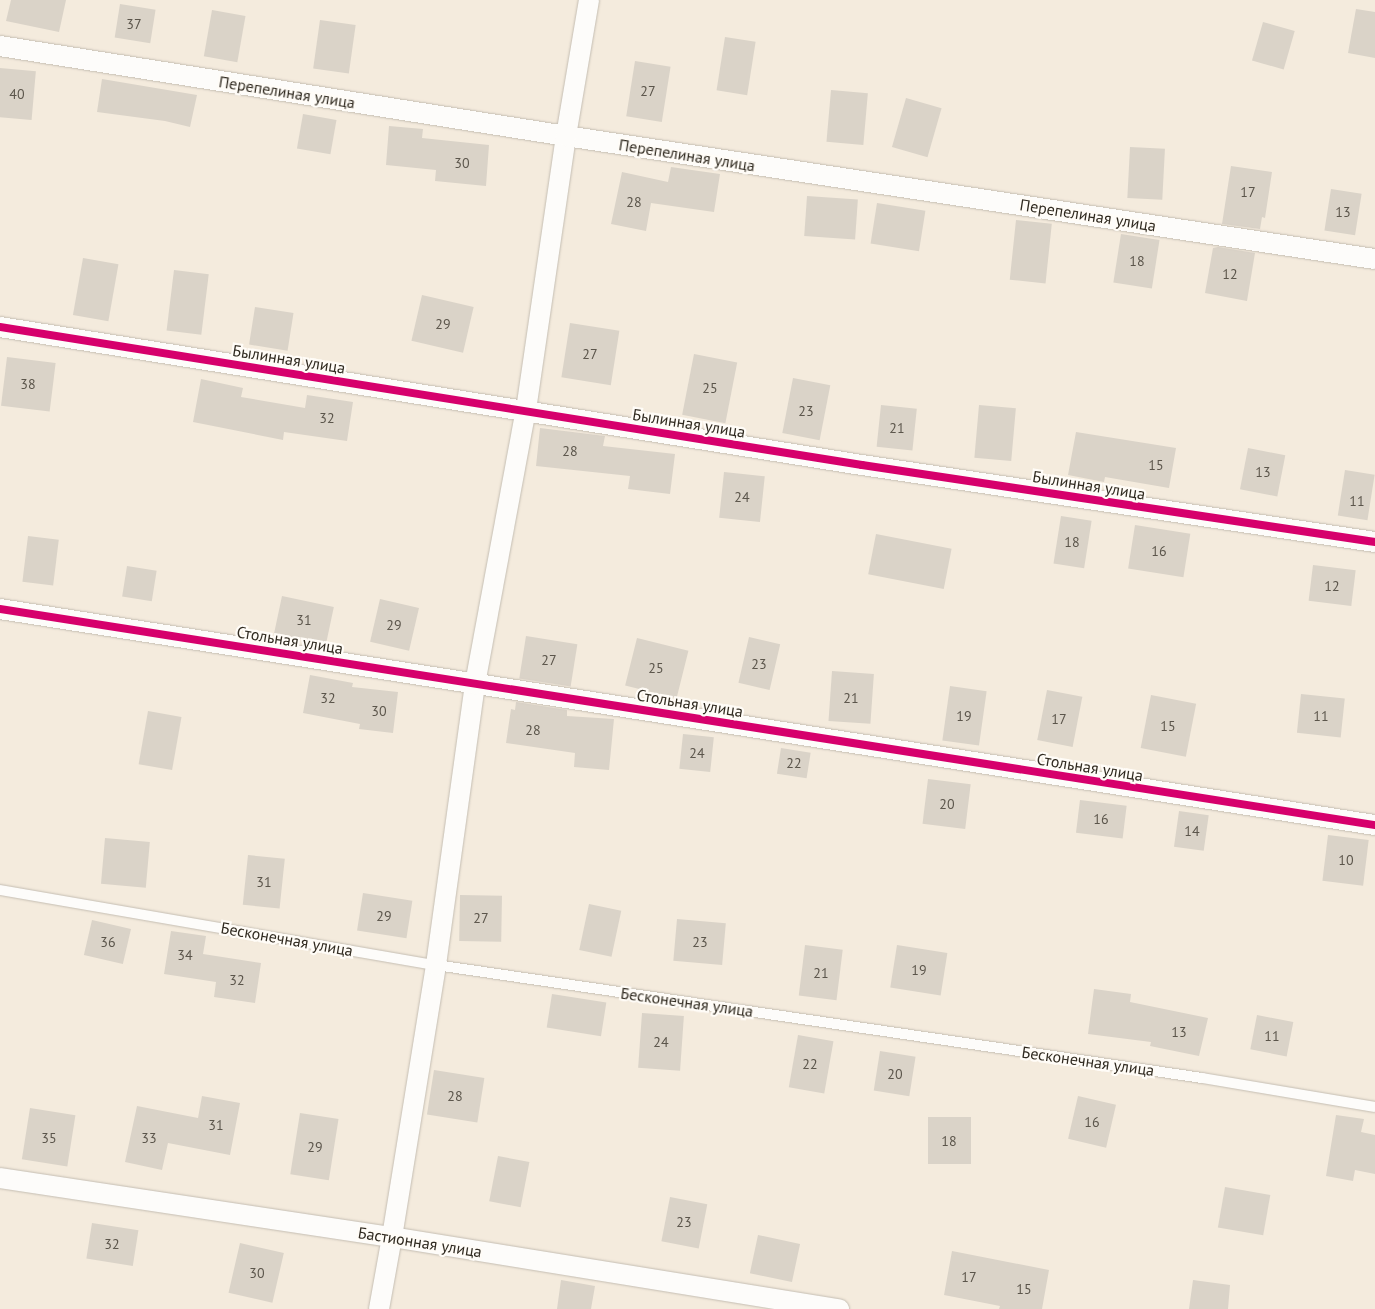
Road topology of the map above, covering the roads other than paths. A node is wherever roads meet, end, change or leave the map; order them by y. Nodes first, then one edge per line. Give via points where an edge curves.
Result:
1 (589, 0) edge
2 (0, 46) edge
3 (566, 136) junction
4 (1375, 259) edge
5 (0, 326) edge
6 (526, 410) junction
7 (1375, 542) edge
8 (0, 609) edge
9 (475, 684) junction
10 (1375, 826) edge
11 (0, 890) edge
12 (436, 965) junction
13 (1375, 1107) edge
14 (0, 1178) edge
15 (392, 1237) junction
16 (379, 1309) edge
17 (839, 1309) edge

1 - 3 street
2 - 3 street, Перепелиная улица
3 - 4 street, Перепелиная улица
3 - 6 street
5 - 6 street, Былинная улица
6 - 7 street, Былинная улица via 862,465
6 - 9 street
8 - 9 street, Стольная улица
9 - 10 street, Стольная улица
9 - 12 street
11 - 12 lane, Бесконечная улица
12 - 13 lane, Бесконечная улица via 1192,1076
12 - 15 street
14 - 15 street, Бастионная улица
15 - 16 street
15 - 17 street, Бастионная улица

